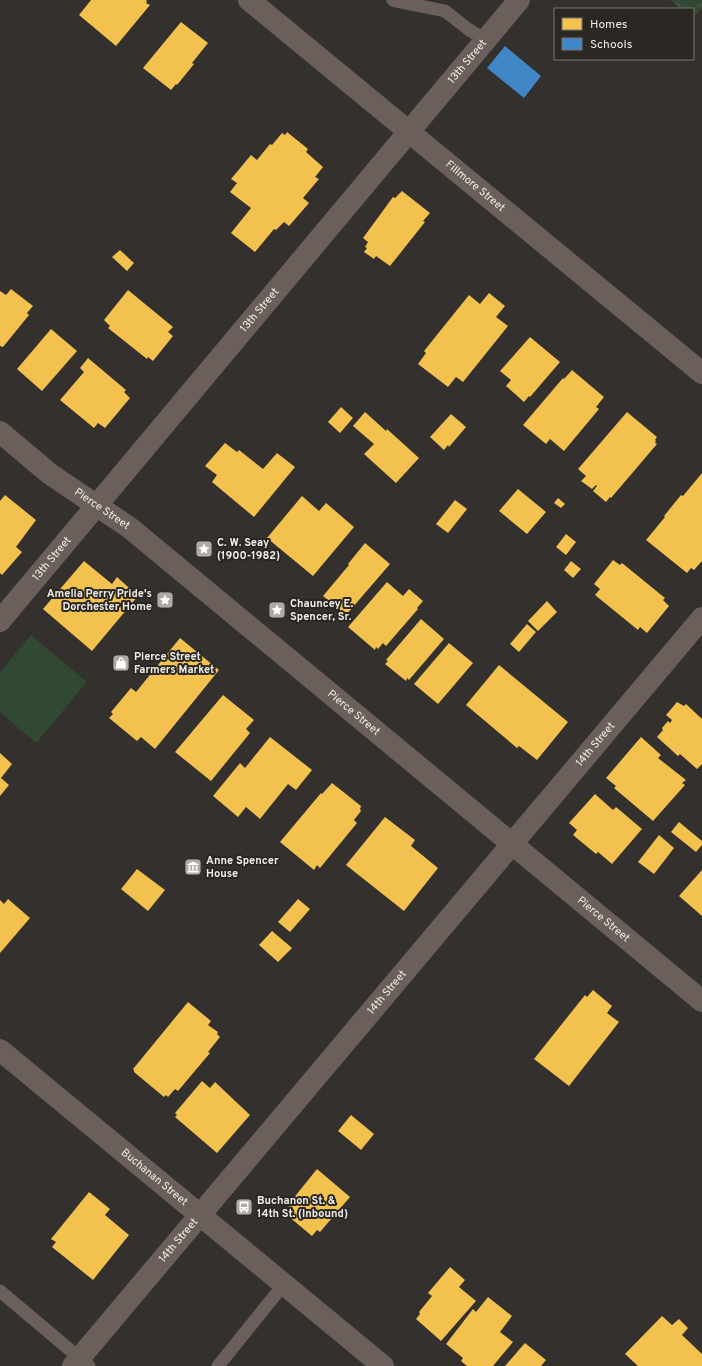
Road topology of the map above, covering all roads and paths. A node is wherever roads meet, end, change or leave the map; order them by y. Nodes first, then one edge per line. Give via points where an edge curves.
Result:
1 (249, 0) edge
2 (393, 0) edge
3 (519, 0) edge
4 (485, 40) junction
5 (409, 131) junction
6 (702, 373) edge
7 (0, 432) edge
8 (97, 505) junction
9 (702, 618) edge
10 (0, 620) edge
11 (512, 844) junction
12 (702, 1001) edge
13 (0, 1050) edge
14 (200, 1215) junction
15 (284, 1284) junction
16 (0, 1291) edge
17 (80, 1363) edge
18 (218, 1366) edge
19 (383, 1366) edge

1 - 5 street, Fillmore Street
2 - 4 lane via 445,11
3 - 4 street, 13th Street
4 - 5 street, 13th Street
5 - 6 street, Fillmore Street
5 - 8 street, 13th Street
7 - 8 street, Pierce Street via 50,474
8 - 10 street, 13th Street
8 - 11 street, Pierce Street via 130,528
9 - 11 street, 14th Street
11 - 12 street, Pierce Street
11 - 14 street, 14th Street
13 - 14 street, Buchanan Street
14 - 15 street, Buchanan Street
14 - 17 street, 14th Street
15 - 18 lane
15 - 19 street, Buchanan Street
16 - 17 lane

